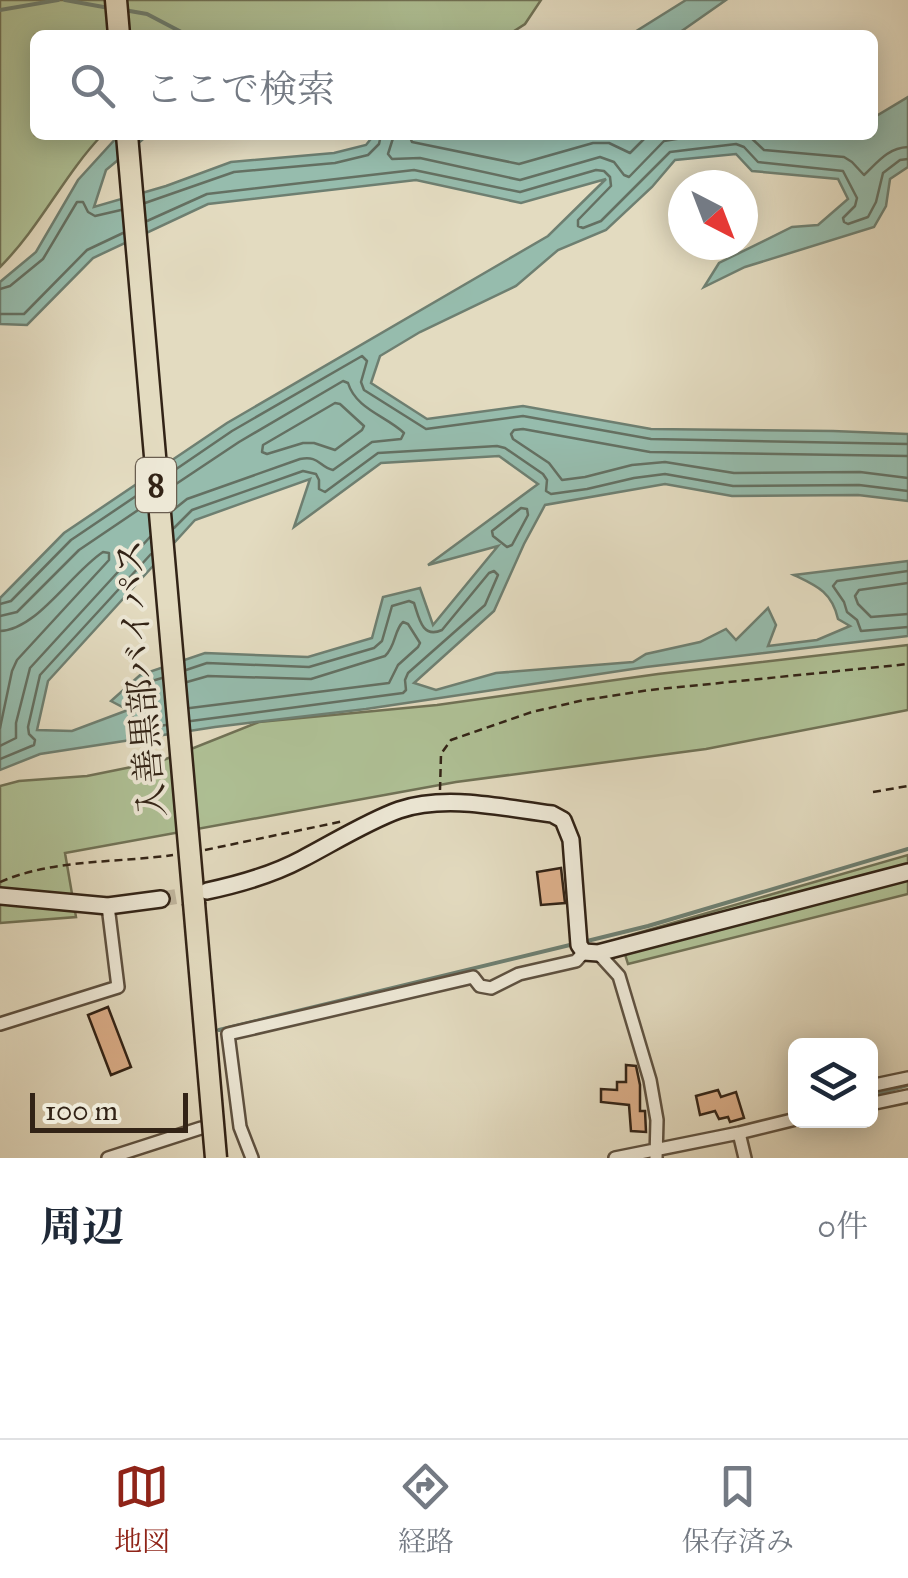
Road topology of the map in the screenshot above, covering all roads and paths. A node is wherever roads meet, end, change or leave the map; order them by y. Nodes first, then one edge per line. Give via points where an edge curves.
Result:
1 (116, 0) edge
2 (118, 30) edge
3 (127, 140) edge
4 (908, 664) edge
5 (908, 786) edge
6 (873, 792) dead end
7 (440, 804) junction
8 (908, 872) edge
9 (0, 896) edge
10 (200, 897) junction
11 (161, 899) tunnel mouth
12 (108, 906) junction
13 (591, 952) junction
14 (0, 1024) edge
15 (908, 1078) edge
16 (878, 1084) edge
17 (908, 1096) edge
18 (878, 1102) edge
19 (788, 1121) edge
20 (223, 1126) dead end
21 (240, 1127) junction
22 (202, 1128) dead end
23 (739, 1133) junction
24 (657, 1154) edge
25 (108, 1158) edge
26 (216, 1158) edge
27 (252, 1158) edge
28 (615, 1158) edge
29 (745, 1158) edge

1 - 2 highway
3 - 10 highway, 入善黒部バイパス / 8 via 188,836
4 - 7 path via 650,690 532,712 451,740 441,754
5 - 6 path
7 - 10 street via 400,810 297,862
7 - 13 street via 563,820 571,840 579,945
8 - 13 street
9 - 12 street
10 - 26 highway, 入善黒部バイパス / 8, bridge
11 - 12 street
12 - 14 street via 118,987
13 - 21 street via 491,988 473,977 228,1034
13 - 24 street via 619,976 654,1095
15 - 16 street
17 - 18 street
19 - 23 street
20 - 21 street
21 - 27 street
22 - 25 street
23 - 24 street
23 - 29 street
24 - 28 street

